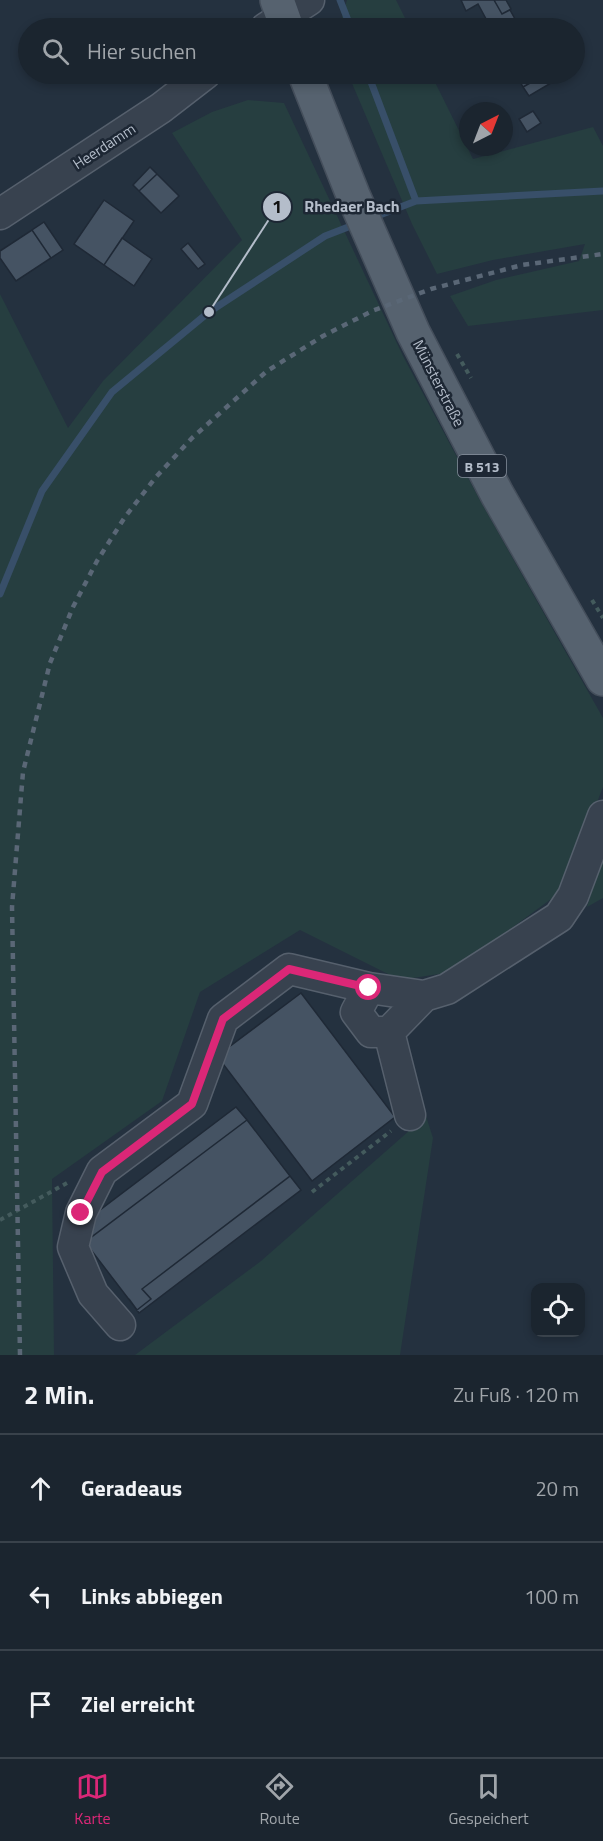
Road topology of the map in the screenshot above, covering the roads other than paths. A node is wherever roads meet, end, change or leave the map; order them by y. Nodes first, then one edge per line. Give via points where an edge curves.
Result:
1 (192, 84) edge
2 (309, 84) edge
3 (0, 214) edge
4 (603, 679) edge
5 (603, 816) edge
6 (369, 988) junction
7 (424, 996) junction
8 (388, 1032) junction
9 (410, 1115) road end
10 (120, 1325) dead end

1 - 3 street, Heerdamm
2 - 4 main road, Münsterstraße / B 513 via 352,195 413,332 497,494
5 - 7 street via 573,896 559,917 447,989
6 - 7 street
6 - 8 street via 356,1012 371,1032
6 - 10 street via 289,969 223,1019 192,1104 102,1172 81,1213 73,1247 93,1294
7 - 8 street
8 - 9 street

